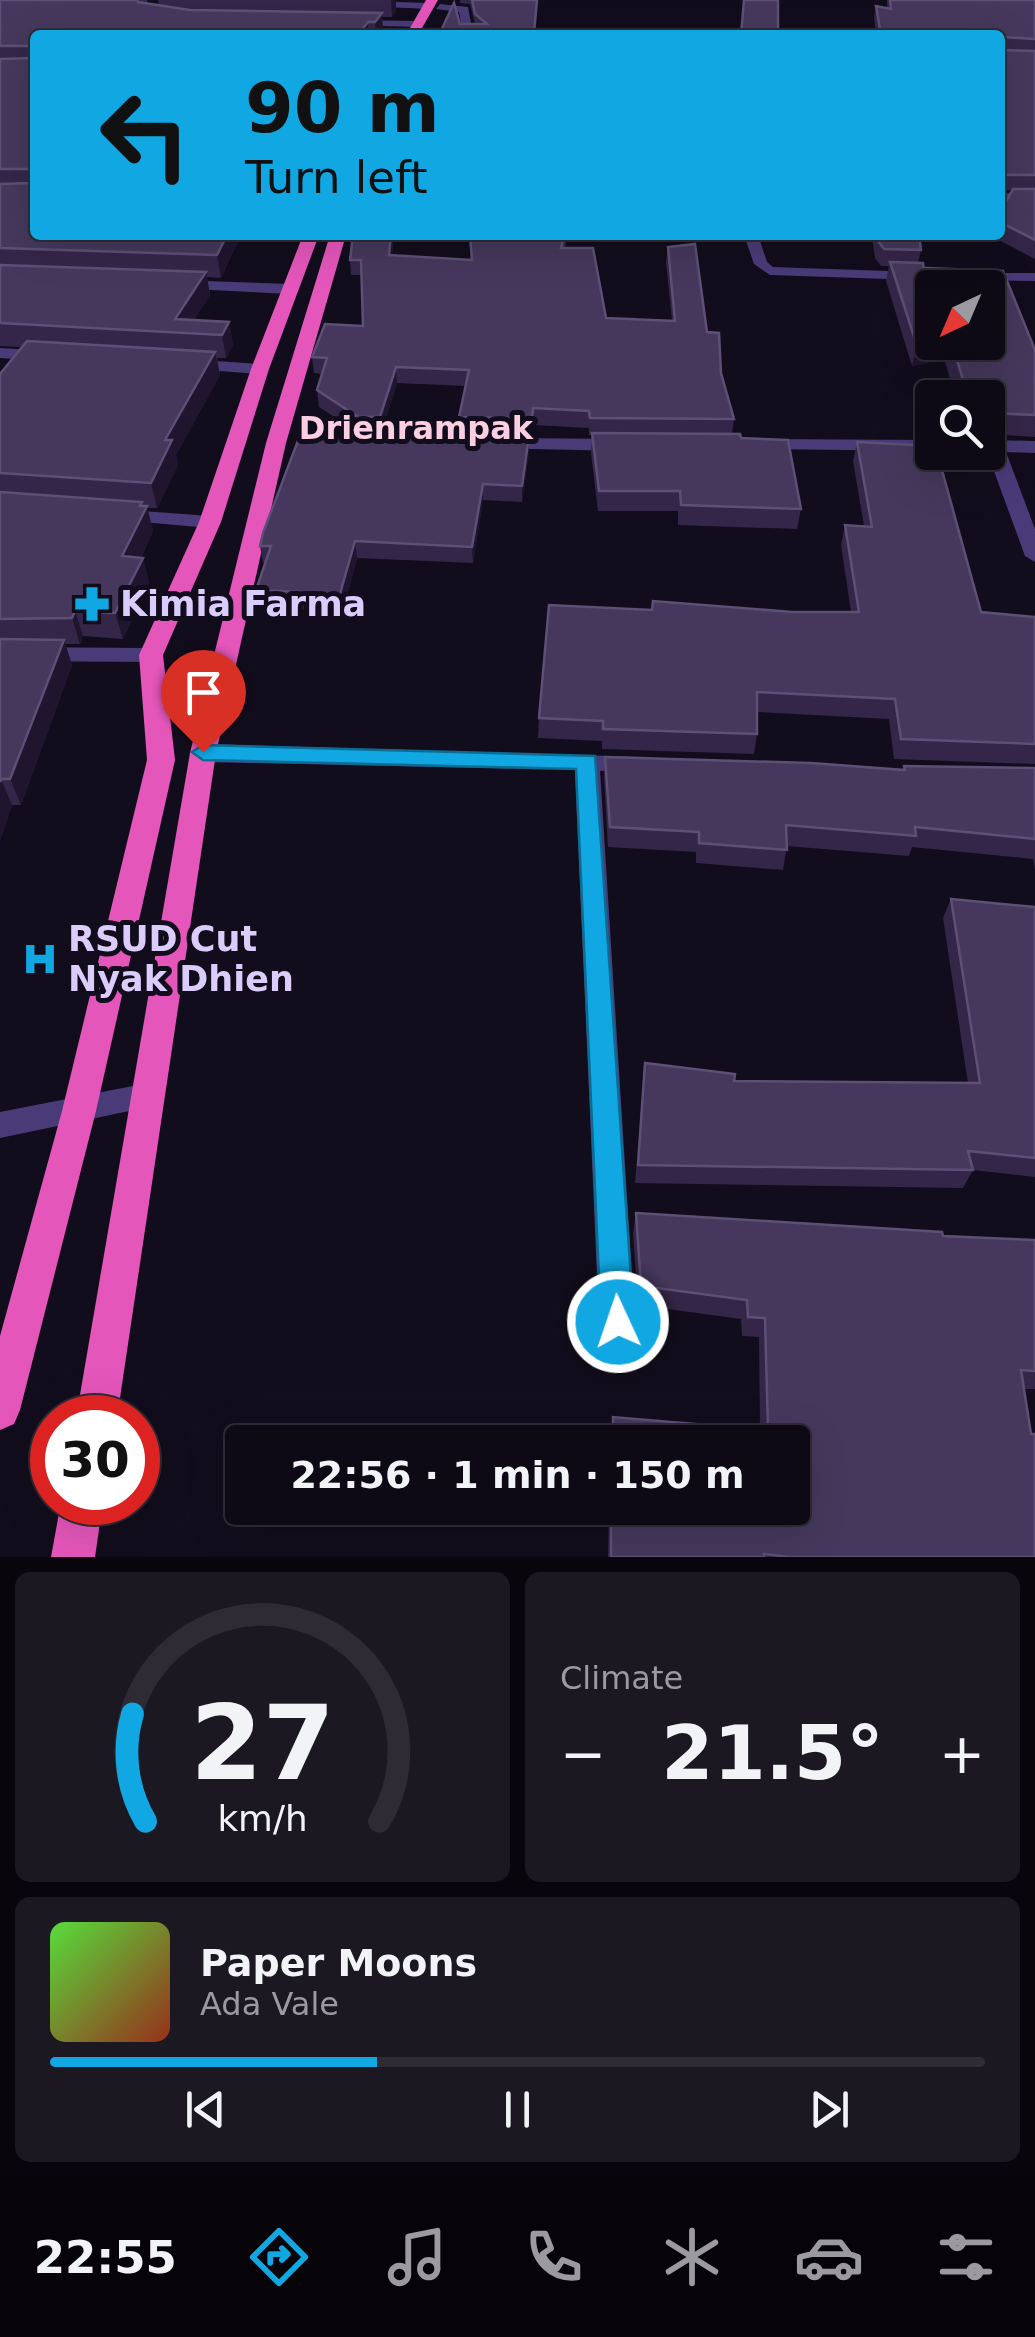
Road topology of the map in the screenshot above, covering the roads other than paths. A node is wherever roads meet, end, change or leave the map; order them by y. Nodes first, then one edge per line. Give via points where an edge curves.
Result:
1 (358, 3) dead end
2 (436, 3) edge
3 (341, 23) edge
4 (409, 30) edge
5 (420, 30) edge
6 (468, 30) edge
7 (1005, 197) edge
8 (1035, 198) edge
9 (309, 240) edge
10 (337, 240) edge
11 (753, 240) edge
12 (915, 275) edge
13 (1005, 277) edge
14 (1035, 278) edge
15 (155, 284) edge
16 (291, 289) junction
17 (0, 353) edge
18 (74, 358) edge
19 (167, 364) edge
20 (260, 369) junction
21 (475, 444) edge
22 (634, 444) edge
23 (734, 445) edge
24 (915, 446) edge
25 (1005, 446) edge
26 (1035, 447) edge
27 (1001, 470) edge
28 (93, 513) edge
29 (210, 522) junction
30 (1035, 556) edge
31 (0, 654) edge
32 (151, 655) junction
33 (203, 752) junction
34 (587, 761) junction
35 (665, 764) edge
36 (148, 1096) junction
37 (79, 1111) junction
38 (0, 1125) edge
39 (14, 1304) edge
40 (618, 1322) dead end
41 (100, 1395) edge
42 (0, 1410) edge
43 (78, 1525) edge
44 (73, 1557) edge

1 - 2 street
2 - 5 highway
2 - 6 street via 464,10
3 - 4 street
7 - 8 lane
9 - 16 highway
10 - 33 highway
11 - 12 lane via 770,271
13 - 14 lane
15 - 16 street
16 - 20 highway
17 - 18 street
19 - 20 street
20 - 29 highway
21 - 22 street
23 - 24 street
25 - 26 street
27 - 30 street
28 - 29 street
29 - 32 highway
31 - 32 street
32 - 37 highway via 161,760
33 - 34 street
33 - 36 highway
34 - 35 street
34 - 40 street
36 - 37 lane
36 - 41 highway
37 - 38 lane
37 - 39 highway
39 - 42 highway
43 - 44 highway

